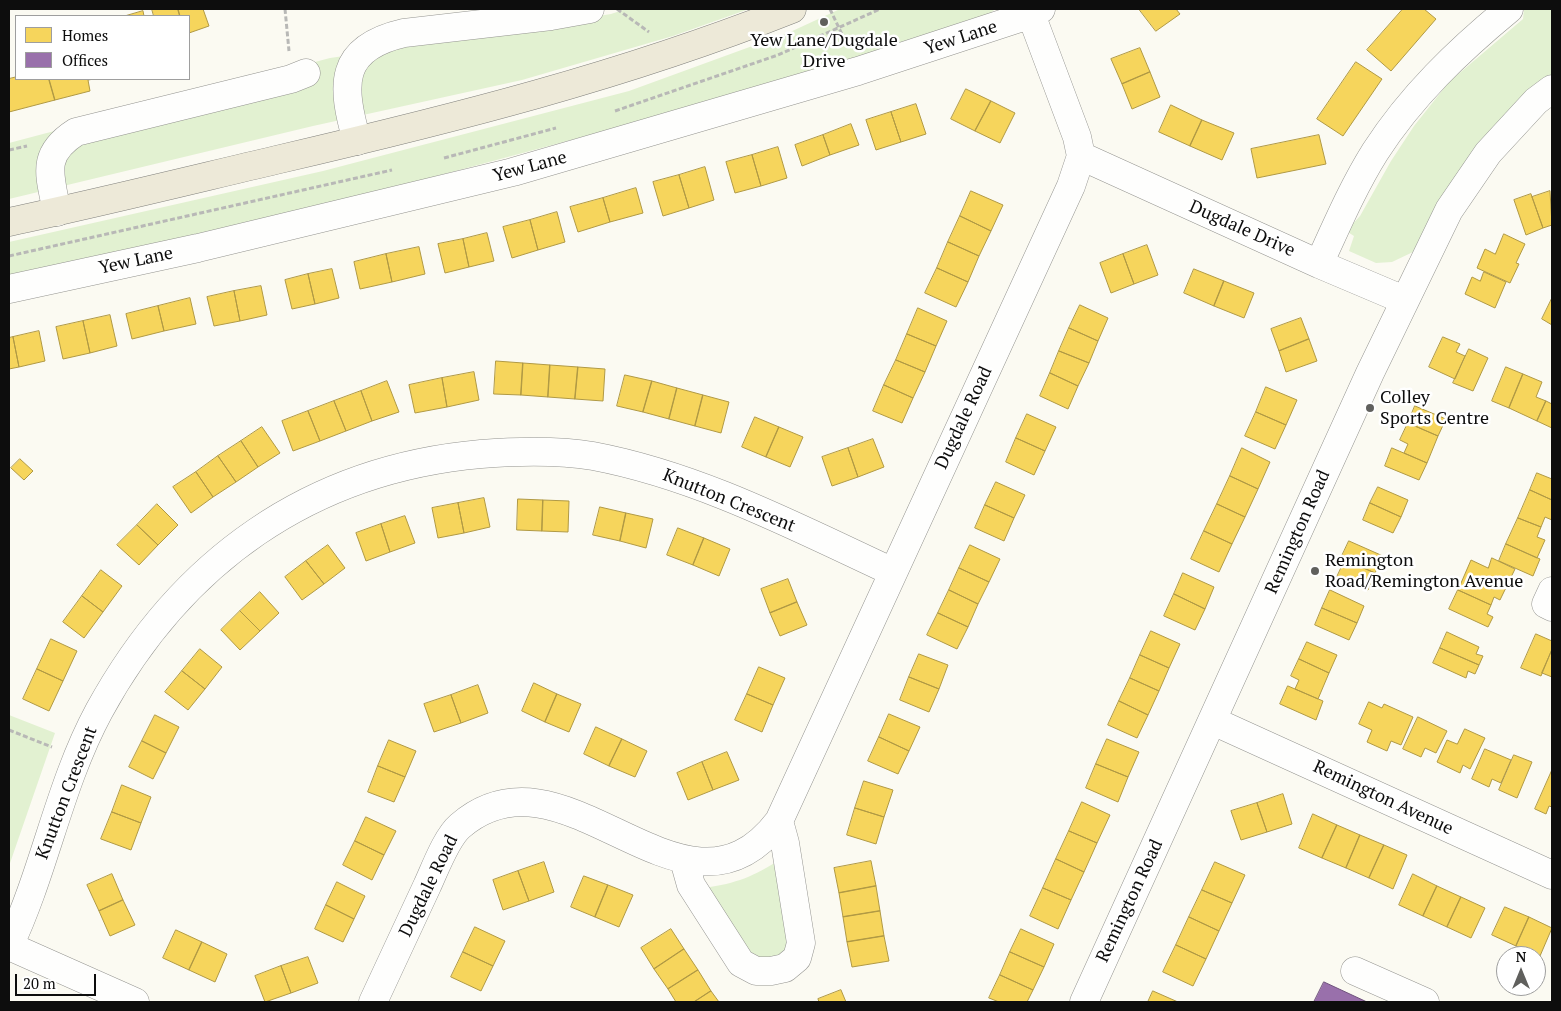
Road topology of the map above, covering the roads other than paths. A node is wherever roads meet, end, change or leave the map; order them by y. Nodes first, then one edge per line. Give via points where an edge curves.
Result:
1 (590, 9) edge
2 (792, 9) edge
3 (1509, 9) edge
4 (1034, 11) edge
5 (299, 76) road end
6 (1552, 89) edge
7 (356, 141) junction
8 (1081, 156) junction
9 (57, 212) junction
10 (9, 222) edge
11 (1318, 264) junction
12 (9, 289) edge
13 (1404, 300) junction
14 (893, 572) junction
15 (1552, 591) edge
16 (1552, 607) edge
17 (1213, 721) junction
18 (779, 821) junction
19 (684, 860) junction
20 (1552, 875) edge
21 (11, 937) edge
22 (1355, 971) dead end
23 (136, 1002) edge
24 (373, 1002) edge
25 (1084, 1002) edge
26 (1425, 1002) edge

1 - 7 street via 404,33 384,37 369,45 349,68 349,114
2 - 7 main road via 724,36 568,87
3 - 11 street via 1447,64 1412,101 1374,153
4 - 8 street
4 - 12 street, Yew Lane via 858,71 513,172 198,248
5 - 9 street via 76,132 62,141 52,155 49,169
6 - 13 street, Remington Road via 1536,101 1488,153 1449,210
7 - 9 main road
8 - 11 street, Dugdale Drive
8 - 14 street, Dugdale Road via 1071,186
9 - 10 main road
11 - 13 street, Dugdale Drive
13 - 17 street, Remington Road
14 - 18 street, Dugdale Road
14 - 21 street, Knutton Crescent via 727,496 660,472 590,456 517,452 440,458 374,475 306,501 249,536 207,569 168,609 129,661 77,756
15 - 16 street via 1546,604
17 - 20 street, Remington Avenue
17 - 25 street, Remington Road
18 - 19 street, Dugdale Road via 750,851 706,862
18 - 19 street via 801,943 797,958 785,968 771,972 756,971 741,963 691,885
19 - 24 street, Dugdale Road via 540,802 511,802 481,811 458,828 441,856
21 - 23 street
22 - 26 street

